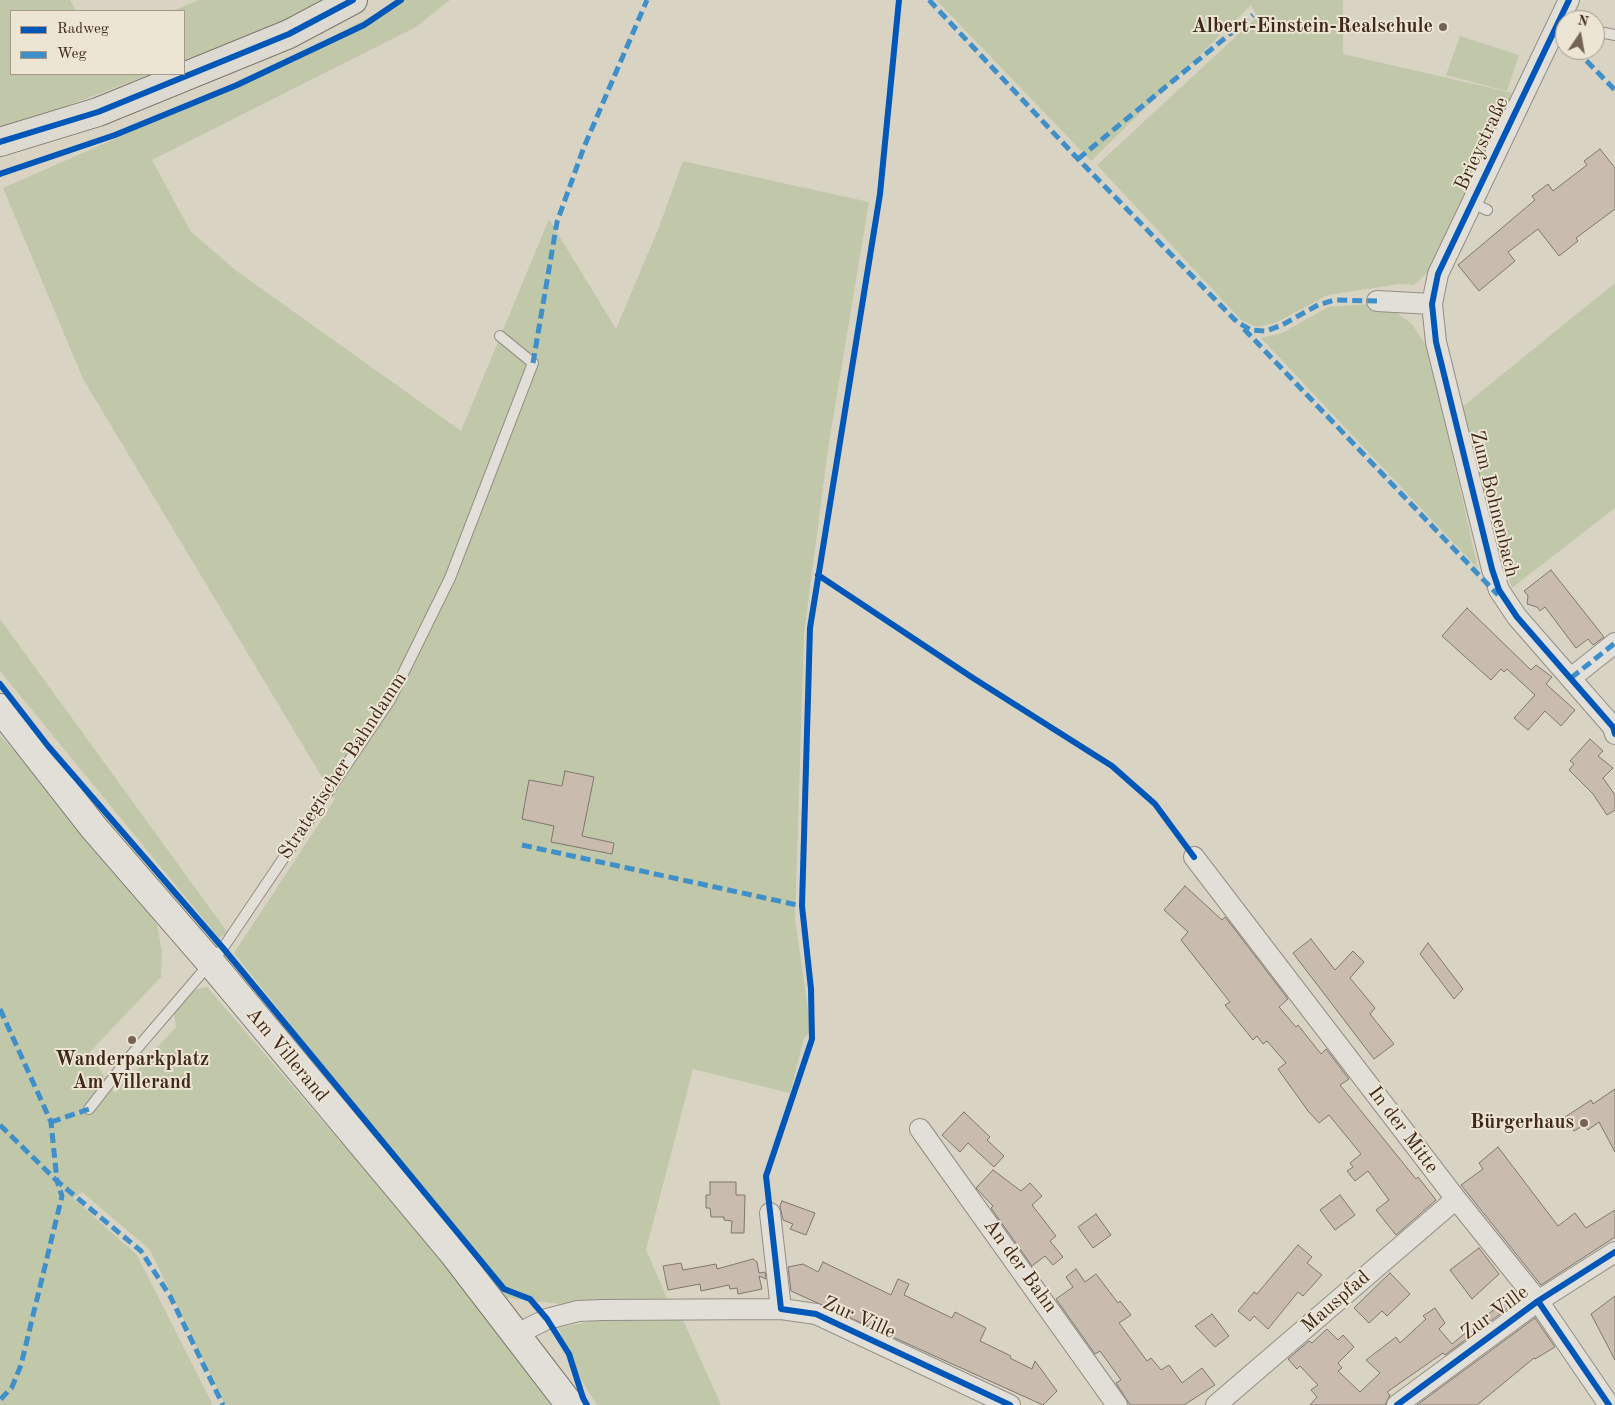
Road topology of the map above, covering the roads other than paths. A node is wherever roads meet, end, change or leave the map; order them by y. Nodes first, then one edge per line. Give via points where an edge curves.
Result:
1 (353, 0) edge
2 (1555, 37) edge
3 (0, 142) edge
4 (1377, 300) dead end
5 (1432, 304) junction
6 (500, 336) dead end
7 (1615, 643) edge
8 (1571, 678) junction
9 (0, 708) edge
10 (1615, 734) edge
11 (1194, 857) dead end
12 (211, 963) junction
13 (89, 1109) dead end
14 (920, 1129) dead end
15 (1456, 1199) junction
16 (770, 1213) dead end
17 (1615, 1252) edge
18 (1538, 1301) junction
19 (781, 1309) junction
20 (517, 1334) junction
21 (570, 1405) edge
22 (1010, 1405) edge
23 (1117, 1405) edge
24 (1216, 1405) edge
25 (1398, 1405) edge
26 (1609, 1405) edge

1 - 3 main road via 289,34 98,112
2 - 5 street, Brieystraße via 1480,207 1438,274
4 - 5 street
5 - 8 street, Zum Bohnenbach via 1436,342 1499,590 1517,617
6 - 12 lane, Strategischer Bahndamm via 533,363 450,578 390,700
7 - 8 street
8 - 10 street, Zum Bohnenbach
9 - 12 main road, Am Villerand via 94,828
11 - 15 street, In der Mitte
12 - 13 lane, Strategischer Bahndamm via 128,1058
12 - 20 main road, Am Villerand
14 - 23 street, An der Bahn
15 - 18 street, In der Mitte
15 - 24 street, Mauspfad
16 - 19 street
17 - 18 street, Zur Ville
18 - 25 street, Zur Ville
18 - 26 street, In der Mitte
19 - 20 street, Zur Ville via 578,1312 547,1319
19 - 22 street, Zur Ville via 816,1314
20 - 21 main road, Am Villerand

